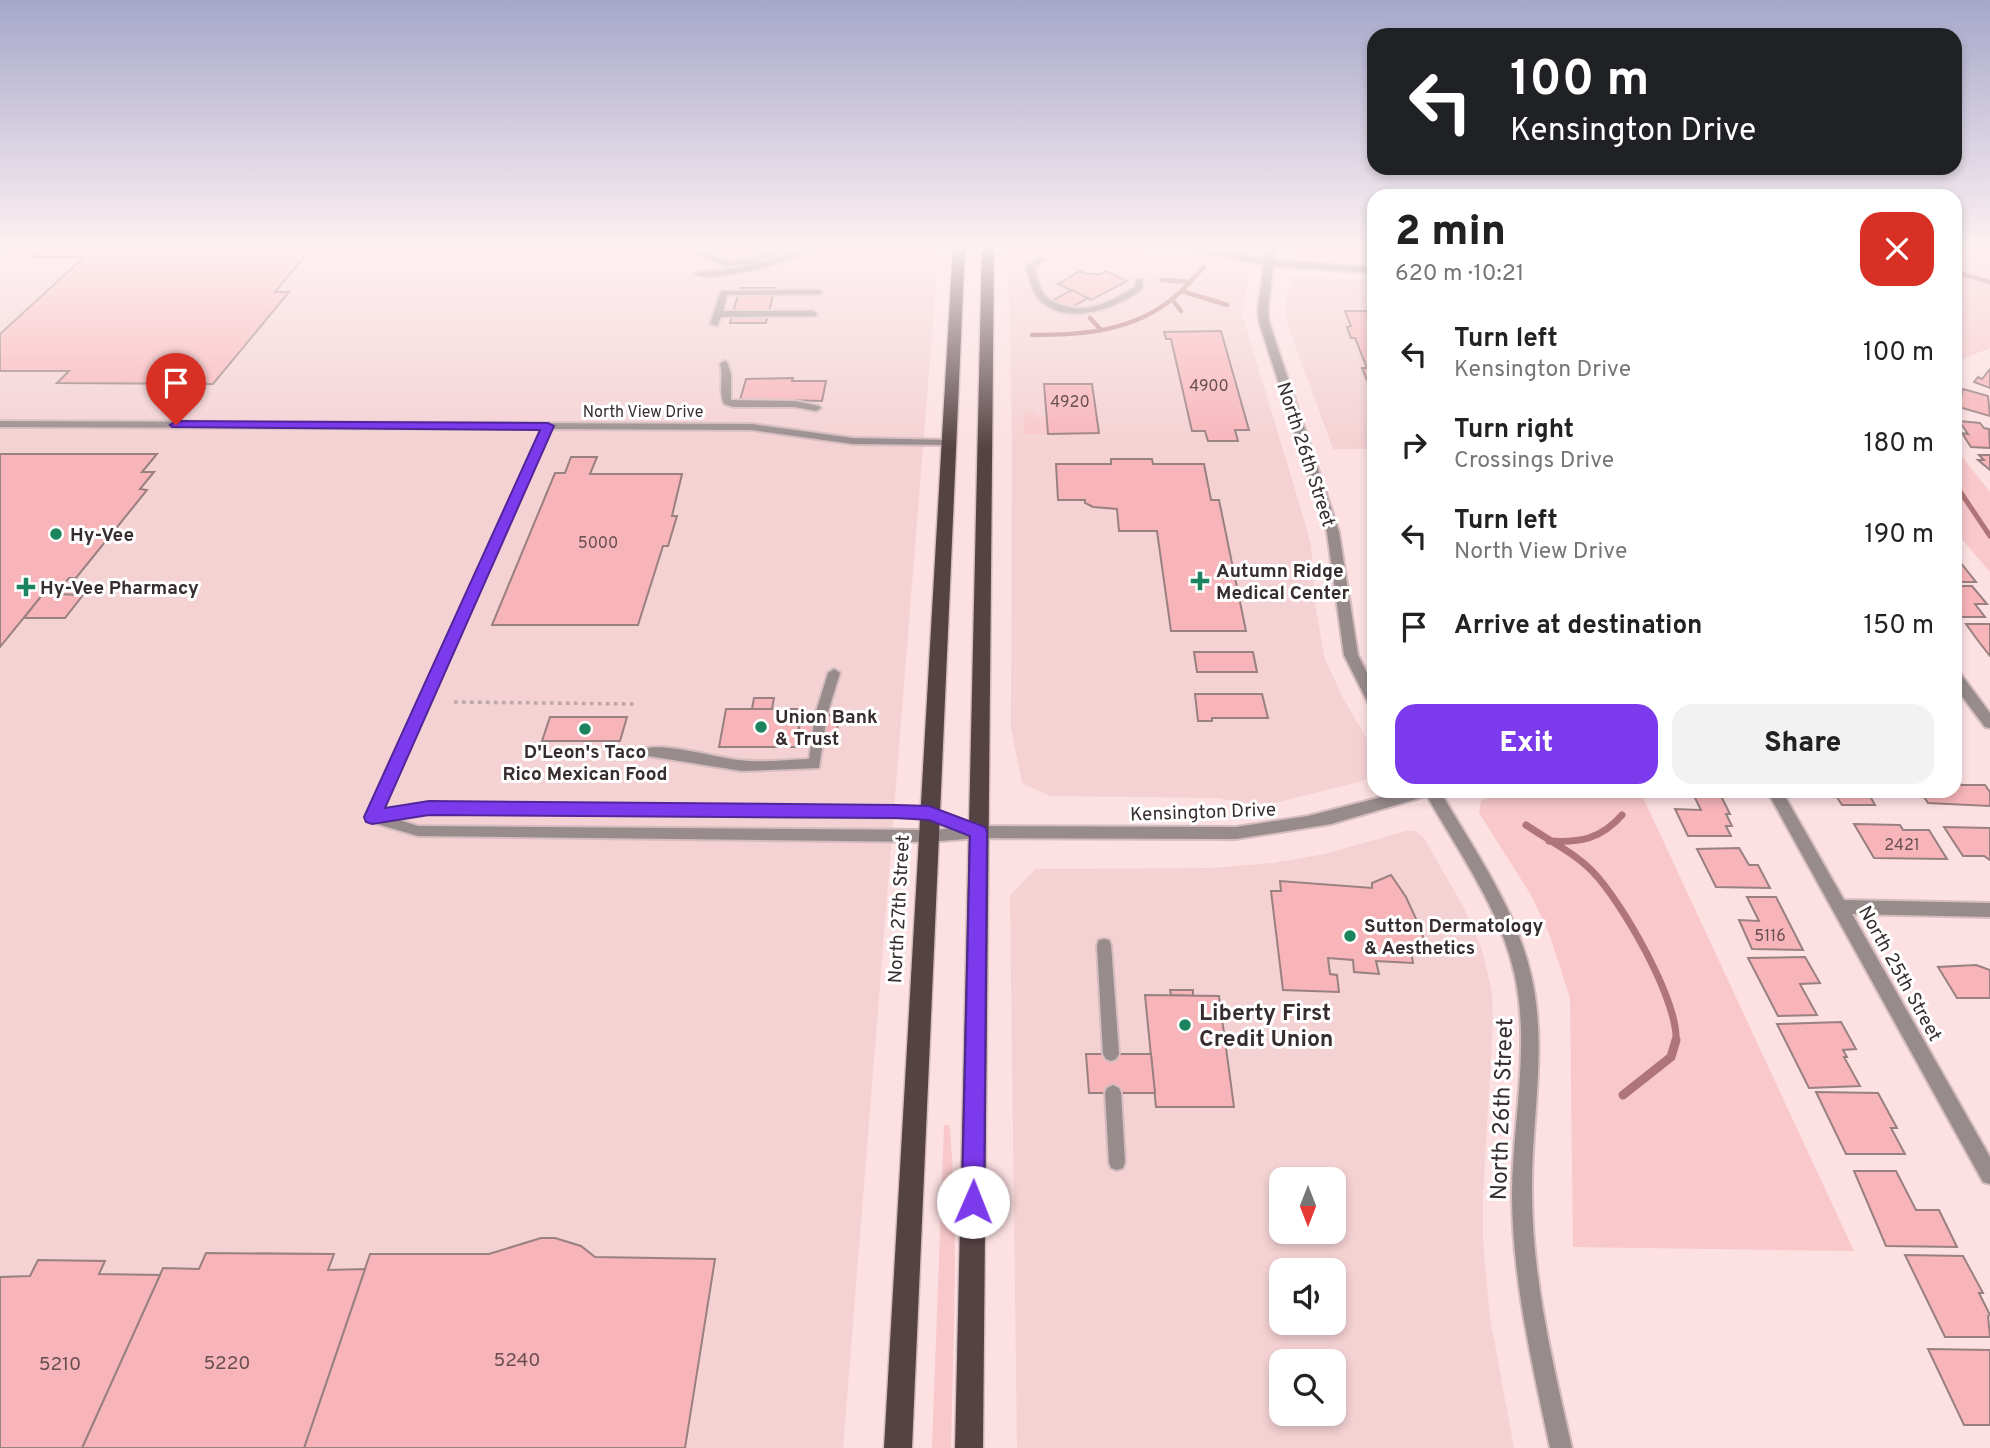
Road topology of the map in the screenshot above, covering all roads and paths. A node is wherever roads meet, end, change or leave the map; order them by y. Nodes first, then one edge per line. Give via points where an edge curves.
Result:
1 (718, 314) joint
2 (813, 314) dead end
3 (956, 314) edge
4 (987, 314) edge
5 (1263, 314) edge
6 (714, 324) dead end
7 (724, 363) dead end
8 (202, 391) dead end
9 (816, 408) dead end
10 (184, 414) dead end
11 (0, 425) edge
12 (548, 426) junction
13 (949, 442) junction
14 (834, 673) dead end
15 (1962, 686) edge
16 (1367, 687) edge
17 (454, 702) dead end
18 (634, 704) dead end
19 (1990, 723) edge
20 (646, 752) dead end
21 (1401, 798) edge
22 (1436, 798) edge
23 (1778, 798) edge
24 (929, 813) junction
25 (372, 817) junction
26 (978, 832) junction
27 (928, 836) junction
28 (1840, 907) junction
29 (1990, 910) edge
30 (1104, 945) dead end
31 (1111, 1054) dead end
32 (1113, 1093) dead end
33 (1117, 1162) dead end
34 (1990, 1175) edge
35 (898, 1448) edge
36 (969, 1448) edge
37 (1561, 1448) edge

1 - 2 lane
1 - 6 lane
3 - 13 main road, North 27th Street
4 - 26 main road
5 - 16 street, North 26th Street via 1333,532 1351,655
7 - 9 lane via 727,402
8 - 10 path
11 - 12 lane, North View Drive
12 - 13 lane, North View Drive via 752,427 853,441
12 - 25 lane
13 - 24 main road, North 27th Street
14 - 20 lane via 821,715 815,764 742,766
15 - 19 street
17 - 18 path
21 - 26 street, Kensington Drive via 1344,816 1236,833
22 - 37 street, North 26th Street via 1502,919 1523,973 1530,1042 1524,1228 1535,1325
23 - 28 street, North 25th Street
24 - 25 lane, Kensington Drive via 429,808
24 - 26 street, Kensington Drive
24 - 27 main road, North 27th Street
25 - 27 lane, Kensington Drive via 418,831
26 - 27 street, Kensington Drive
26 - 36 main road
27 - 35 main road, North 27th Street
28 - 29 street
28 - 34 street, North 25th Street
30 - 31 lane
32 - 33 lane

